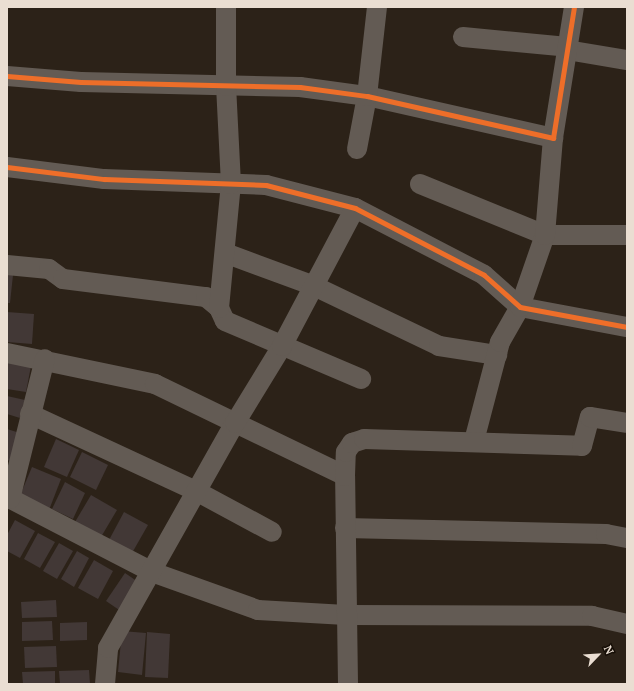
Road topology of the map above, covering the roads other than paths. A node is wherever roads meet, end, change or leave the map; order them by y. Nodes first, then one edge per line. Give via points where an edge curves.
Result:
1 (226, 7) edge
2 (377, 7) edge
3 (574, 7) edge
4 (463, 37) dead end
5 (568, 49) junction
6 (622, 59) edge
7 (7, 76) edge
8 (226, 86) junction
9 (367, 96) junction
10 (553, 138) junction
11 (357, 149) dead end
12 (7, 167) edge
13 (231, 184) junction
14 (420, 184) dead end
15 (354, 208) junction
16 (545, 235) junction
17 (627, 235) edge
18 (225, 253) junction
19 (7, 265) edge
20 (314, 286) junction
21 (520, 306) junction
22 (219, 308) junction
23 (627, 328) edge
24 (282, 346) junction
25 (7, 353) edge
26 (497, 355) junction
27 (44, 359) junction
28 (361, 379) dead end
29 (30, 414) junction
30 (235, 423) junction
31 (627, 424) edge
32 (474, 441) junction
33 (345, 476) junction
34 (196, 491) junction
35 (9, 498) edge
36 (345, 528) junction
37 (272, 532) dead end
38 (627, 538) edge
39 (152, 572) junction
40 (346, 615) junction
41 (627, 624) edge
42 (105, 684) edge
43 (348, 684) edge

1 - 8 street
2 - 9 street
3 - 5 street
4 - 5 street
5 - 6 street
5 - 10 street
7 - 8 street via 81,82
8 - 9 street via 300,87
8 - 13 street
9 - 10 street
9 - 11 street
10 - 16 street
12 - 13 street via 104,179
13 - 15 street via 266,185
13 - 18 street
14 - 16 street
15 - 20 street
15 - 21 street via 484,275
16 - 17 street
16 - 21 street
18 - 20 street
18 - 22 street
19 - 22 street via 49,269 63,279 206,298
20 - 24 street
20 - 26 street via 439,346
21 - 23 street
21 - 26 street via 500,342
22 - 24 street via 226,321
24 - 28 street
24 - 30 street
25 - 27 street
26 - 32 street
27 - 29 street
27 - 30 street via 156,384
29 - 34 street
29 - 35 street
30 - 33 street
30 - 34 street
31 - 32 street via 590,417 582,446
32 - 33 street via 364,440 352,443 346,452
33 - 36 street
34 - 37 street
34 - 39 street
35 - 39 street
36 - 38 street via 606,534
36 - 40 street
39 - 40 street via 258,610
39 - 42 street via 108,648
40 - 41 street via 592,616
40 - 43 street

